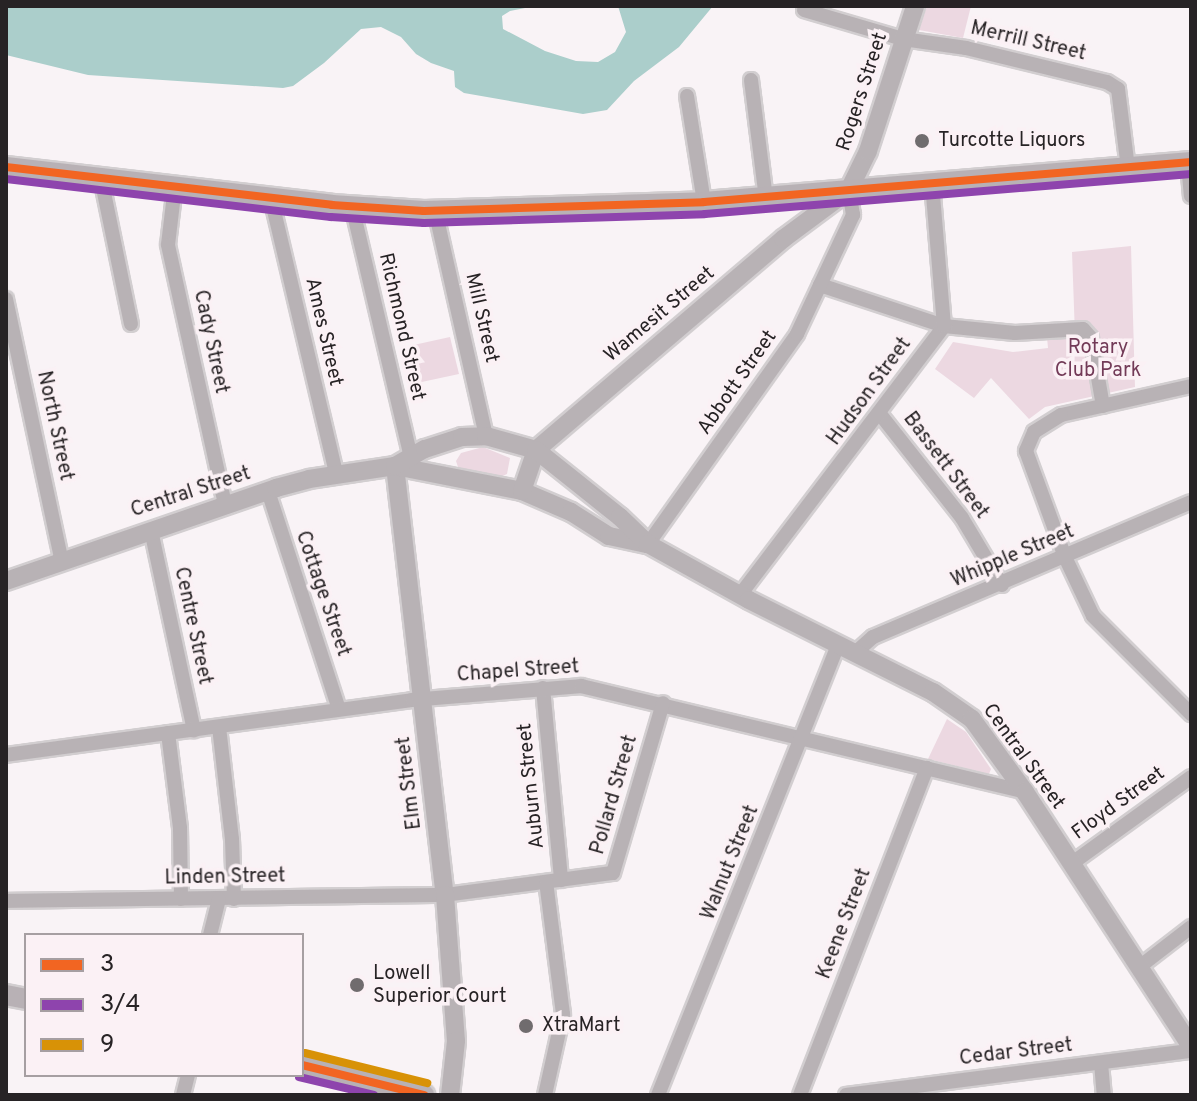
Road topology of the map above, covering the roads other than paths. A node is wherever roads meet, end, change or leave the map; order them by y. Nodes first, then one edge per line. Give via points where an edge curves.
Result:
1 (915, 6) edge
2 (804, 10) dead end
3 (903, 39) junction
4 (751, 80) dead end
5 (687, 96) dead end
6 (1189, 163) edge
7 (6, 167) edge
8 (1128, 168) junction
9 (101, 178) junction
10 (932, 184) junction
11 (175, 186) junction
12 (849, 190) junction
13 (1191, 196) edge
14 (271, 198) junction
15 (766, 198) junction
16 (704, 202) junction
17 (352, 206) junction
18 (435, 210) junction
19 (820, 285) junction
20 (6, 299) edge
21 (131, 324) dead end
22 (944, 326) junction
23 (1191, 386) edge
24 (1103, 406) junction
25 (880, 414) junction
26 (476, 436) junction
27 (536, 450) junction
28 (403, 462) junction
29 (336, 474) junction
30 (462, 478) junction
31 (268, 491) junction
32 (522, 491) junction
33 (1191, 502) edge
34 (225, 505) junction
35 (151, 530) junction
36 (648, 544) junction
37 (1065, 557) junction
38 (62, 562) junction
39 (6, 581) edge
40 (1002, 585) junction
41 (740, 595) junction
42 (846, 649) junction
43 (543, 688) junction
44 (422, 699) junction
45 (663, 703) junction
46 (339, 709) junction
47 (1191, 714) edge
48 (219, 727) junction
49 (194, 730) junction
50 (168, 733) junction
51 (802, 739) junction
52 (6, 755) edge
53 (927, 768) junction
54 (1191, 777) edge
55 (1025, 792) junction
56 (1071, 864) junction
57 (554, 881) junction
58 (445, 895) junction
59 (181, 899) junction
60 (226, 899) junction
61 (6, 901) edge
62 (1191, 927) edge
63 (211, 933) edge
64 (1138, 968) junction
65 (1191, 1049) edge
66 (1101, 1063) junction
67 (304, 1065) edge
68 (424, 1095) edge
69 (450, 1095) edge
70 (545, 1095) edge
71 (658, 1095) edge
72 (800, 1095) edge
73 (846, 1095) edge
74 (1104, 1095) edge

1 - 3 street, Rogers Street
2 - 3 street, Merrill Street
3 - 8 street, Merrill Street via 966,48 1107,82 1118,89
3 - 12 street, Rogers Street via 868,151
4 - 15 street
5 - 16 street
6 - 8 main road
6 - 13 street
7 - 9 main road
8 - 10 main road
9 - 11 main road
9 - 21 street
10 - 12 main road
10 - 22 street
11 - 14 main road
11 - 34 street, Cady Street via 168,245
12 - 15 main road
12 - 19 street, Abbott Street via 853,215
12 - 27 street, Wamesit Street via 783,239
14 - 17 main road
14 - 29 street, Ames Street
15 - 16 main road
16 - 18 main road
17 - 18 main road
17 - 28 street, Richmond Street
18 - 26 street, Mill Street
19 - 22 street
19 - 36 street, Abbott Street via 787,352
20 - 38 street, North Street
22 - 24 street via 1015,333 1083,329 1091,338
22 - 25 street, Hudson Street
23 - 24 street
24 - 37 street via 1061,415 1034,432 1027,444 1027,458
25 - 40 street, Bassett Street via 962,518
25 - 41 street, Hudson Street
26 - 27 street, Central Street
26 - 28 street, Central Street via 425,449
26 - 30 street via 450,454 453,469
27 - 32 street
27 - 36 street, Central Street
28 - 29 street, Central Street
28 - 30 street, Central Street
28 - 44 street, Elm Street
29 - 31 street, Central Street
30 - 32 street, Central Street
31 - 34 street, Central Street
31 - 46 street, Cottage Street
32 - 36 street, Central Street via 609,536
33 - 37 street, Whipple Street
34 - 35 street, Central Street
35 - 38 street, Central Street
35 - 49 street, Centre Street
36 - 41 street, Central Street
37 - 40 street, Whipple Street
37 - 47 street via 1093,616
38 - 39 street, Central Street
40 - 42 street, Whipple Street
41 - 42 street, Central Street
42 - 51 street, Walnut Street
42 - 55 street, Central Street via 933,692 972,719
43 - 44 street, Chapel Street
43 - 45 street, Chapel Street via 595,687
43 - 57 street, Auburn Street
44 - 46 street, Chapel Street
44 - 58 street, Elm Street
45 - 51 street, Chapel Street
45 - 57 street, Pollard Street via 613,873
46 - 48 street, Chapel Street
48 - 49 street, Chapel Street
48 - 60 street via 232,839
49 - 50 street, Chapel Street
50 - 52 street, Chapel Street
50 - 59 street via 180,828
51 - 53 street, Chapel Street
51 - 71 street, Walnut Street
53 - 55 street, Chapel Street
53 - 72 street, Keene Street
54 - 56 street, Floyd Street
55 - 56 street, Central Street
56 - 64 street, Central Street
57 - 58 street, Pollard Street
57 - 70 street, Auburn Street via 563,1014
58 - 60 street, Linden Street
58 - 69 street, Elm Street via 456,1041
59 - 60 street, Linden Street
59 - 61 street, Linden Street
60 - 63 street
62 - 64 street
64 - 65 street, Central Street
65 - 66 street, Cedar Street
66 - 73 street, Cedar Street
66 - 74 street
67 - 68 main road

